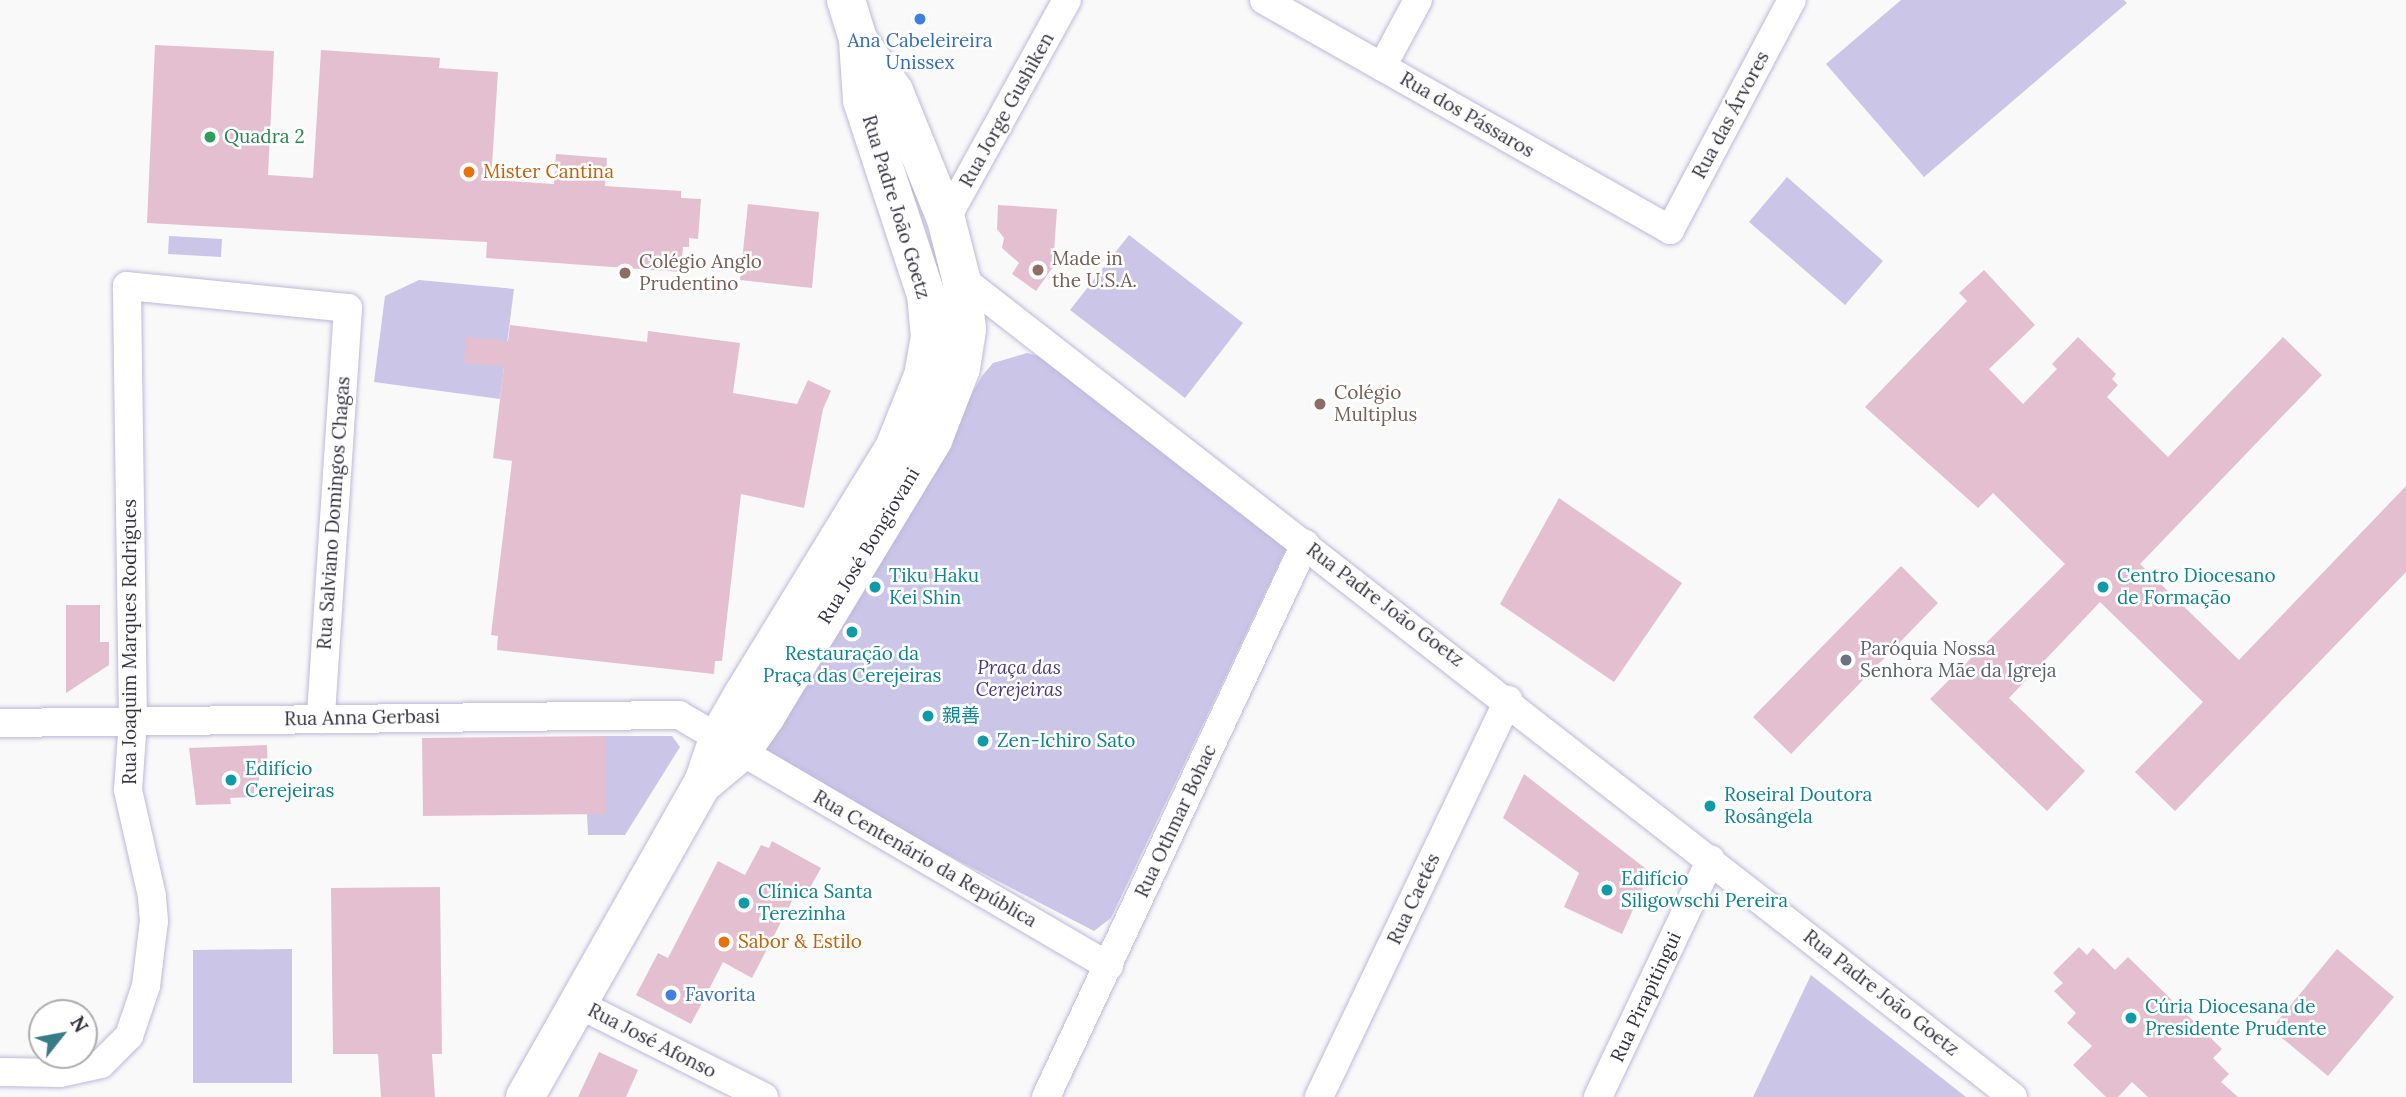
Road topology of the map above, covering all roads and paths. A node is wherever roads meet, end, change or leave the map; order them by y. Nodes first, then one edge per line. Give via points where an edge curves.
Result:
1 (846, 0) edge
2 (1067, 0) edge
3 (1264, 0) edge
4 (1418, 0) edge
5 (1792, 0) edge
6 (858, 39) junction
7 (1382, 67) junction
8 (946, 219) junction
9 (1670, 230) joint
10 (961, 278) junction
11 (127, 286) joint
12 (923, 376) joint
13 (1305, 544) junction
14 (1508, 700) junction
15 (321, 719) junction
16 (133, 721) junction
17 (0, 723) edge
18 (730, 744) junction
19 (1711, 859) junction
20 (1109, 966) junction
21 (578, 1004) junction
22 (0, 1072) edge
23 (525, 1097) edge
24 (764, 1097) edge
25 (1045, 1097) edge
26 (1319, 1097) edge
27 (1598, 1097) edge
28 (2013, 1097) edge

1 - 6 street, Rua Padre João Goetz
2 - 8 street, Rua Jorge Gushiken
3 - 7 street, Rua dos Pássaros
4 - 7 street
5 - 9 street, Rua das Árvores
6 - 8 street, Rua Padre João Goetz via 894,91
6 - 12 street, Rua Padre João Goetz via 862,100 926,295 930,337
7 - 9 street, Rua dos Pássaros
8 - 10 street, Rua Padre João Goetz
10 - 13 street, Rua Padre João Goetz
10 - 18 street, Rua José Bongiovani via 967,329 961,368 933,440
11 - 15 street, Rua Salviano Domingos Chagas via 348,307
11 - 16 street, Rua Joaquim Marques Rodrigues
12 - 18 street, Rua José Bongiovani via 894,448
13 - 14 street, Rua Padre João Goetz
13 - 20 street, Rua Othmar Bohac
14 - 19 street, Rua Padre João Goetz
14 - 26 street, Rua Caetés
15 - 16 street, Rua Anna Gerbasi
15 - 18 street, Rua Anna Gerbasi via 679,715
16 - 17 street, Rua Anna Gerbasi
16 - 22 street, Rua Joaquim Marques Rodrigues via 128,790 154,921 146,986 129,1036 101,1064 60,1073
18 - 20 street, Rua Centenário da República
18 - 21 street, Rua José Bongiovani via 703,783
19 - 27 street, Rua Pirapitingui
19 - 28 street, Rua Padre João Goetz
20 - 25 street, Rua Othmar Bohac
21 - 23 street, Rua José Bongiovani
21 - 24 street, Rua José Afonso

